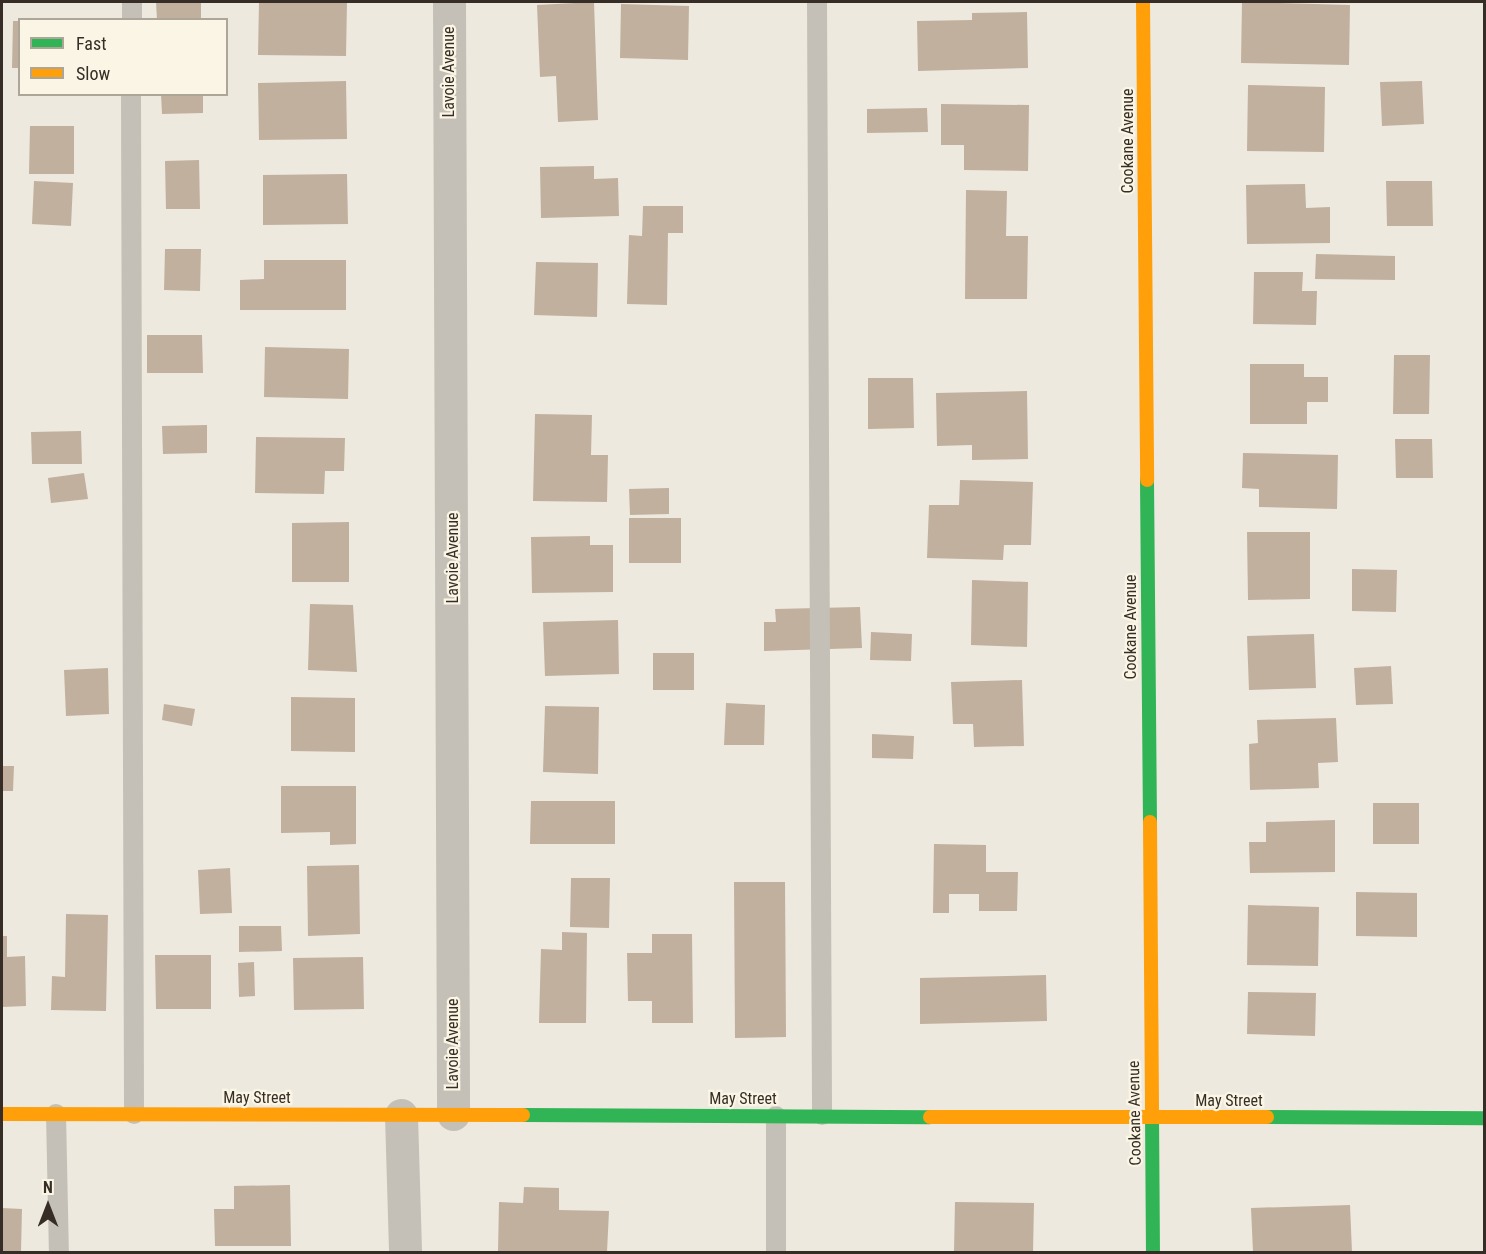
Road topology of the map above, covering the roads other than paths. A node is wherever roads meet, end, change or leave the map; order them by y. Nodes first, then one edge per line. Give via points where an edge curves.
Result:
1 (132, 2) edge
2 (448, 2) edge
3 (817, 2) edge
4 (1143, 2) edge
5 (132, 18) edge
6 (131, 96) edge
7 (2, 1114) edge
8 (56, 1114) junction
9 (134, 1114) junction
10 (453, 1114) junction
11 (401, 1115) junction
12 (822, 1115) junction
13 (776, 1116) junction
14 (1485, 1118) edge
15 (1152, 1119) junction
16 (59, 1252) edge
17 (405, 1252) edge
18 (776, 1252) edge
19 (1153, 1252) edge

1 - 5 lane
2 - 10 street, Lavoie Avenue
3 - 12 lane
4 - 15 street, Cookane Avenue
6 - 9 lane
7 - 8 street, May Street
8 - 9 street, May Street
8 - 16 lane
9 - 11 street, May Street
10 - 11 street, May Street
10 - 13 street, May Street
11 - 17 street
12 - 13 street, May Street
12 - 15 street, May Street
13 - 18 lane
14 - 15 street, May Street
15 - 19 street, Cookane Avenue

